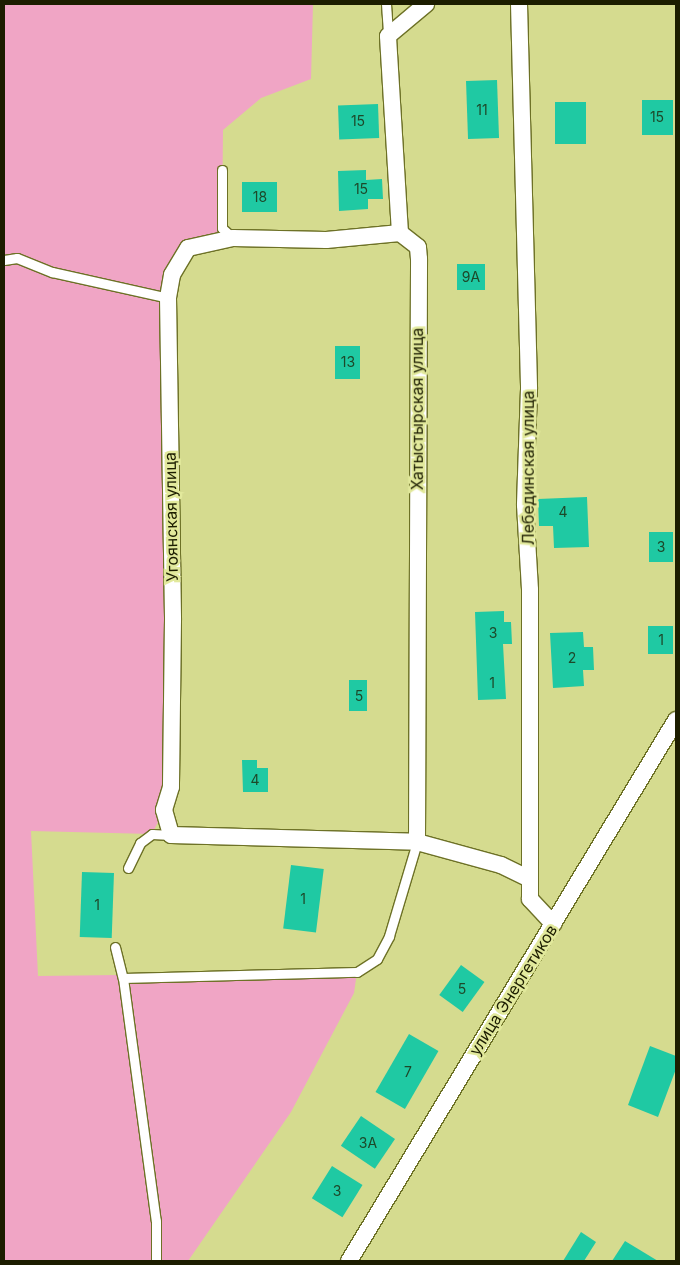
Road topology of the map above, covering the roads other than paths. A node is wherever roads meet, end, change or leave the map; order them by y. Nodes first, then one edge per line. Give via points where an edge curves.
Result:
1 (386, 4) edge
2 (426, 4) edge
3 (519, 4) edge
4 (388, 36) junction
5 (222, 170) dead end
6 (400, 233) junction
7 (233, 238) junction
8 (4, 260) edge
9 (168, 298) junction
10 (676, 720) edge
11 (171, 835) junction
12 (416, 842) junction
13 (128, 868) dead end
14 (530, 879) junction
15 (553, 924) junction
16 (116, 947) dead end
17 (123, 978) junction
18 (156, 1261) edge
19 (349, 1261) edge

1 - 4 lane
2 - 4 street
3 - 14 street, Лебединская улица via 529,389 525,505 530,590
4 - 6 street
5 - 7 lane via 222,228
6 - 7 street, Угоянская улица via 326,240
6 - 12 street, Хатыстырская улица via 418,247 419,259
7 - 9 street, Угоянская улица via 188,248 172,275
8 - 9 lane via 17,258 52,272
9 - 11 street, Угоянская улица via 173,620 171,786 164,810
10 - 15 street, улица Энергетиков
11 - 12 street
11 - 13 lane via 152,834 140,843
12 - 14 street via 501,865
12 - 17 lane via 390,936 377,959 357,972
14 - 15 street, Лебединская улица via 530,899
15 - 19 street, улица Энергетиков
16 - 17 lane
17 - 18 lane via 156,1221

